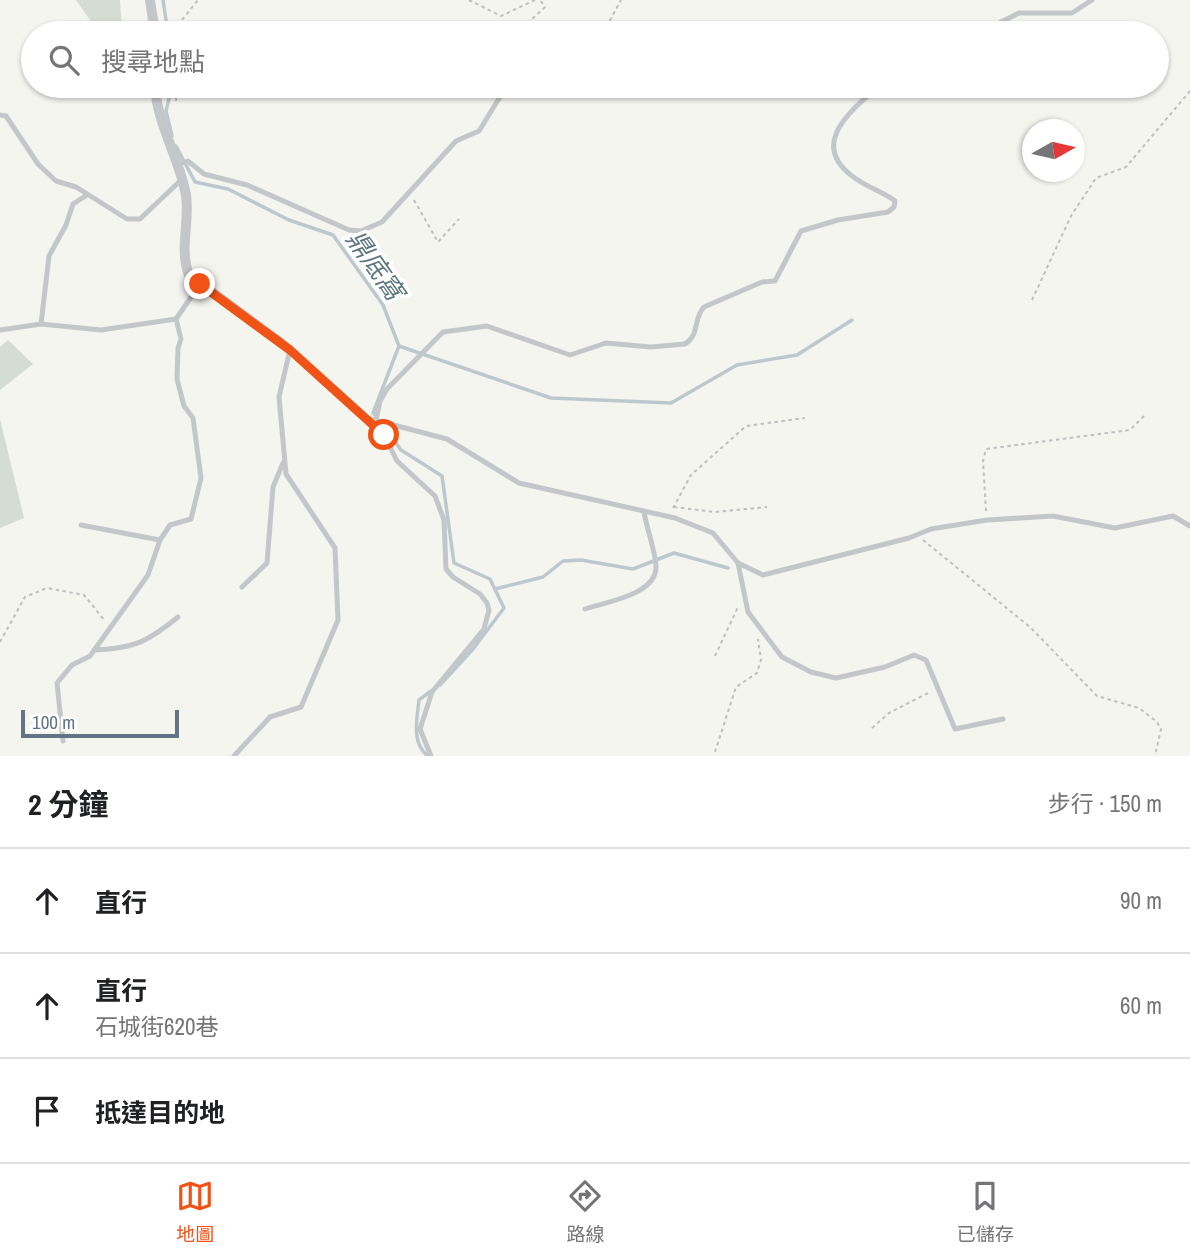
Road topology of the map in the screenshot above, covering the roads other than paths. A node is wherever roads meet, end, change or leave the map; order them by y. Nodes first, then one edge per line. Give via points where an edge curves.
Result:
1 (150, 0) edge
2 (1092, 0) edge
3 (153, 21) edge
4 (1003, 21) edge
5 (156, 98) edge
6 (499, 98) edge
7 (865, 98) edge
8 (0, 115) edge
9 (177, 165) junction
10 (180, 181) junction
11 (87, 195) junction
12 (200, 284) junction
13 (176, 319) junction
14 (41, 324) junction
15 (0, 330) edge
16 (286, 346) junction
17 (363, 417) junction
18 (376, 420) junction
19 (284, 460) junction
20 (644, 512) junction
21 (81, 525) dead end
22 (1190, 526) edge
23 (160, 540) junction
24 (738, 563) junction
25 (242, 587) dead end
26 (584, 609) dead end
27 (178, 617) dead end
28 (95, 650) junction
29 (1003, 719) dead end
30 (63, 741) dead end
31 (234, 756) edge
32 (431, 756) edge

1 - 3 street
2 - 4 lane via 1072,13 1019,13
5 - 9 street
6 - 9 lane via 479,131 456,141 382,222 361,231 349,230 247,185 204,174 188,161
7 - 18 lane via 839,125 834,149 840,167 895,201 888,212 802,231 775,281 762,282 704,307 693,338 680,345 613,342 570,355 487,326 443,332 387,389
8 - 11 lane via 6,116 37,164 56,181
9 - 10 street
10 - 11 lane via 139,219 127,219
10 - 12 street via 186,194 185,264
11 - 14 lane via 73,204 49,256
12 - 13 lane
12 - 16 street
13 - 14 lane via 101,330
13 - 23 lane via 181,339 177,379 184,406 193,418 201,478 191,519 170,524
14 - 15 lane
16 - 17 lane
16 - 19 lane via 279,397
17 - 18 lane
17 - 32 lane via 384,435 397,461 435,496 444,520 446,569 480,594 489,610 484,629 432,692 420,729
18 - 20 lane via 447,439 519,483
19 - 25 lane via 273,486 267,563
19 - 31 lane via 286,474 335,548 338,620 301,707 270,717
20 - 24 lane via 713,533
20 - 26 lane via 656,569 652,581 635,593
21 - 23 lane
22 - 24 lane via 1173,516 1115,528 1053,516 987,520 931,529 763,575
23 - 28 lane via 148,575
24 - 29 lane via 746,604 782,657 836,678 914,655 926,660 955,729
27 - 28 lane via 148,641
28 - 30 lane via 72,665 57,683

